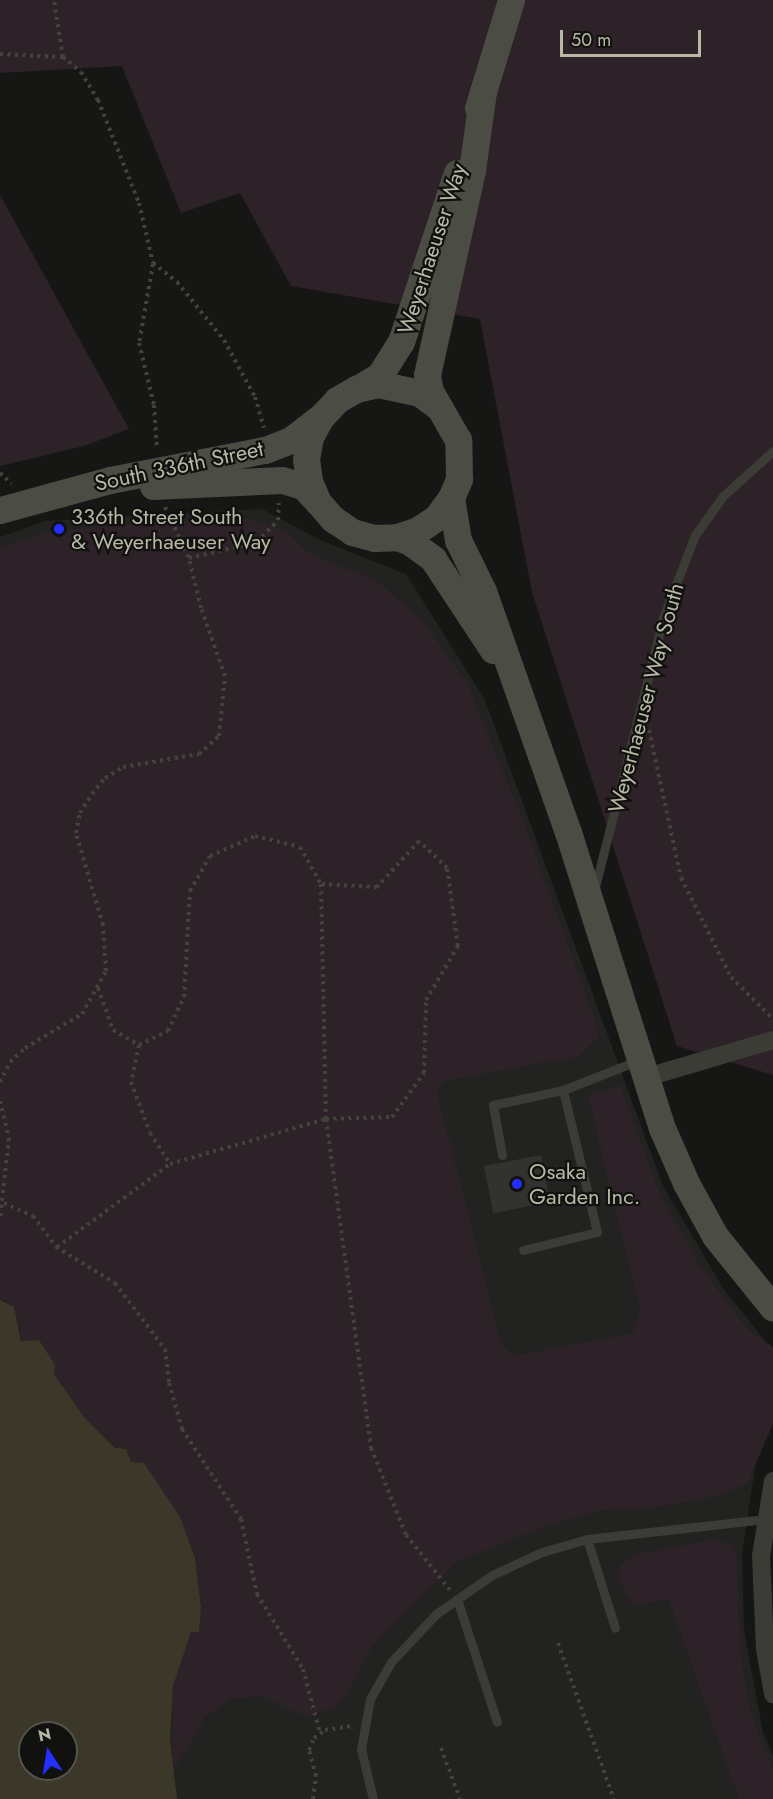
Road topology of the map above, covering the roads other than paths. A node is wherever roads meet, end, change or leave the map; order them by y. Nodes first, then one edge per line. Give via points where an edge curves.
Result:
1 (512, 0) edge
2 (483, 92) junction
3 (356, 389) junction
4 (437, 406) junction
5 (321, 417) junction
6 (773, 451) edge
7 (452, 498) junction
8 (30, 501) junction
9 (318, 502) junction
10 (0, 510) edge
11 (397, 537) junction
12 (508, 668) junction
13 (591, 905) junction
14 (773, 1040) edge
15 (641, 1069) junction
16 (563, 1090) junction
17 (502, 1155) dead end
18 (523, 1250) dead end
19 (773, 1308) edge
20 (773, 1481) edge
21 (765, 1519) junction
22 (587, 1539) junction
23 (767, 1586) edge
24 (457, 1599) junction
25 (615, 1629) dead end
26 (773, 1694) edge
27 (497, 1722) dead end
28 (373, 1799) edge

1 - 2 street, Weyerhaeuser Way
2 - 3 street, Weyerhaeuser Way via 401,342 380,375
2 - 4 street, Weyerhaeuser Way via 470,181 428,360 429,383
3 - 4 street via 378,384 399,386 420,393
3 - 5 street via 336,400
4 - 7 street via 450,421 460,450 459,479
5 - 8 street, South 336th Street via 291,440 265,450 110,480
5 - 9 street via 310,437 306,459 309,481
6 - 13 lane, Weyerhaeuser Way South via 723,496 695,536 663,618
7 - 11 street via 437,517 418,530
7 - 12 street via 458,540 483,591
8 - 9 street, South 336th Street via 127,487 262,479 294,481
8 - 10 street, South 336th Street
9 - 11 street via 352,532 374,538
11 - 12 street via 433,559
12 - 13 street
13 - 15 street
14 - 15 street
15 - 16 lane
15 - 19 street via 692,1194 715,1236
16 - 17 lane via 493,1105
16 - 18 lane via 597,1232
20 - 21 street
21 - 22 lane
21 - 23 street
22 - 24 lane via 542,1552 492,1575
22 - 25 lane
23 - 26 street via 765,1649
24 - 27 lane
24 - 28 lane via 436,1614 391,1662 370,1699 361,1749

